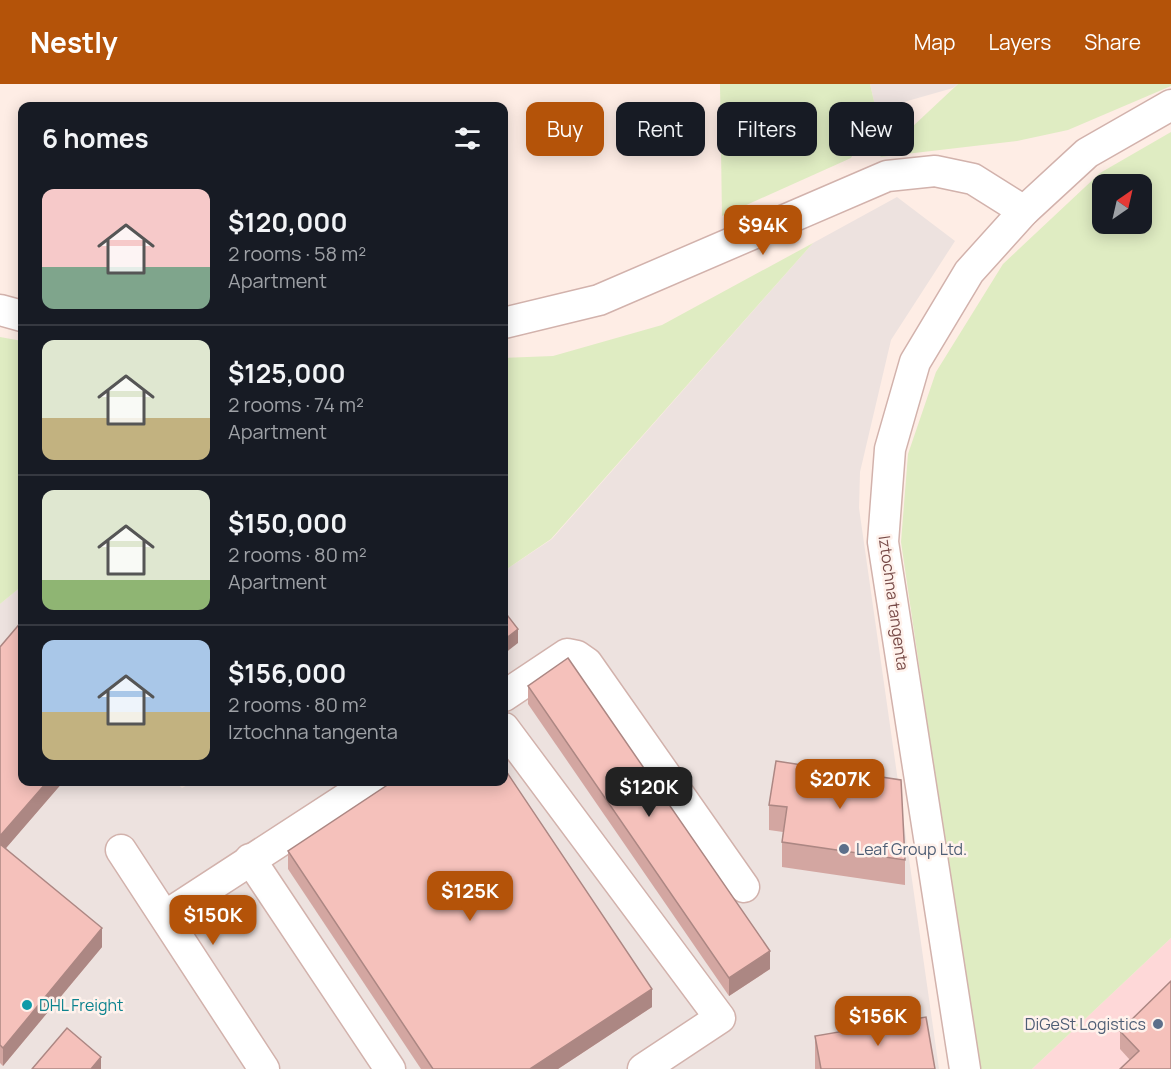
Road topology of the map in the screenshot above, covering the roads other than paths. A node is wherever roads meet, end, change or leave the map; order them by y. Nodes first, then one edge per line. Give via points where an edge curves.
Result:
1 (1171, 105) edge
2 (1024, 211) junction
3 (0, 310) edge
4 (18, 315) edge
5 (508, 322) edge
6 (508, 693) edge
7 (508, 733) edge
8 (365, 786) edge
9 (121, 850) dead end
10 (250, 859) junction
11 (744, 887) dead end
12 (165, 916) junction
13 (264, 1069) edge
14 (390, 1069) edge
15 (643, 1069) edge
16 (965, 1069) edge

1 - 2 street, Iztochna tangenta via 1087,153
2 - 5 street via 973,179 935,171 886,176 599,300
2 - 16 street, Iztochna tangenta via 969,273 915,362 890,449 883,542
3 - 4 street
6 - 11 street via 567,654 587,663
7 - 15 street via 720,1018
8 - 10 street
9 - 12 street
10 - 12 street
10 - 14 street
12 - 13 street

